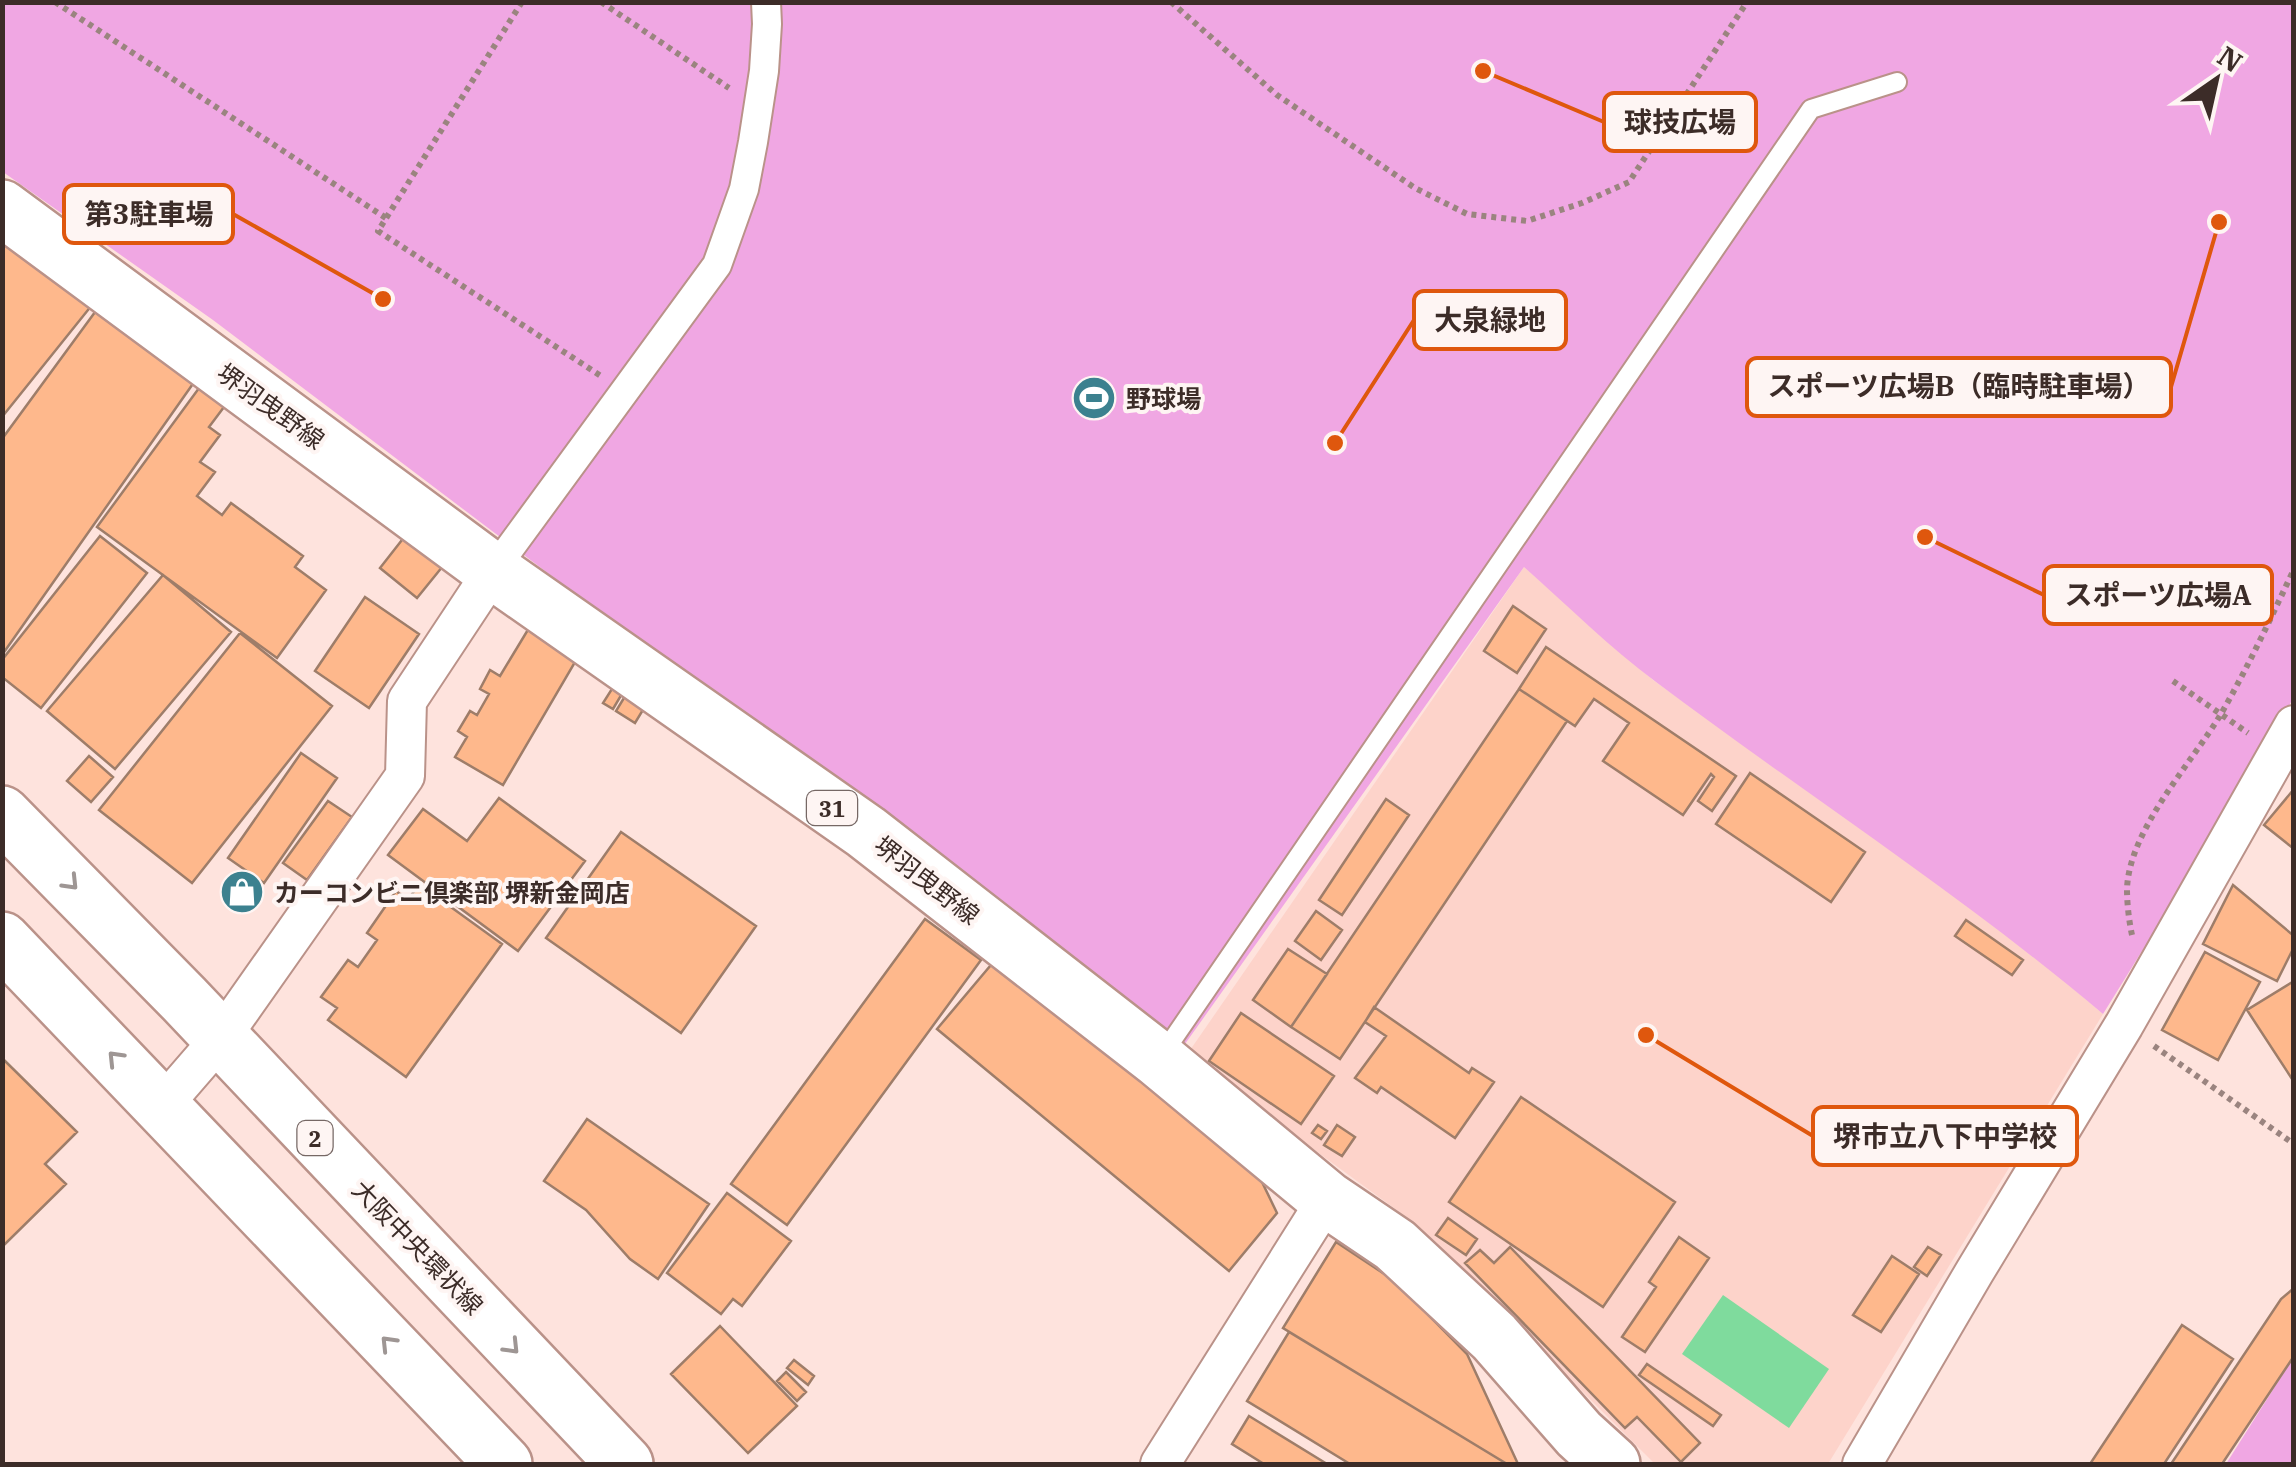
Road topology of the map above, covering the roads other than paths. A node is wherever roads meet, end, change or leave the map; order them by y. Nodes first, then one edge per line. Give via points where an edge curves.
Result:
1 (766, 2) edge
2 (1897, 82) dead end
3 (2, 208) edge
4 (493, 571) junction
5 (2286, 739) edge
6 (2, 814) edge
7 (2, 940) edge
8 (220, 1039) junction
9 (1158, 1060) junction
10 (162, 1106) junction
11 (1327, 1199) junction
12 (504, 1464) edge
13 (624, 1464) edge
14 (1160, 1464) edge
15 (1612, 1464) edge
16 (1862, 1464) edge

1 - 4 street via 759,108 744,190 717,266
2 - 9 lane via 1812,109
3 - 4 main road, 堺羽曳野線 / 31
4 - 8 street via 407,702 405,776
4 - 9 main road, 堺羽曳野線 / 31 via 866,832
5 - 16 street
6 -> 8 main road, 大阪中央環状線 / 2
10 -> 7 main road
8 - 10 street
8 -> 13 main road, 大阪中央環状線 / 2
9 - 11 main road, 堺羽曳野線 / 31
12 -> 10 main road
11 - 14 street
11 - 15 main road, 堺羽曳野線 / 31 via 1395,1244 1494,1337

